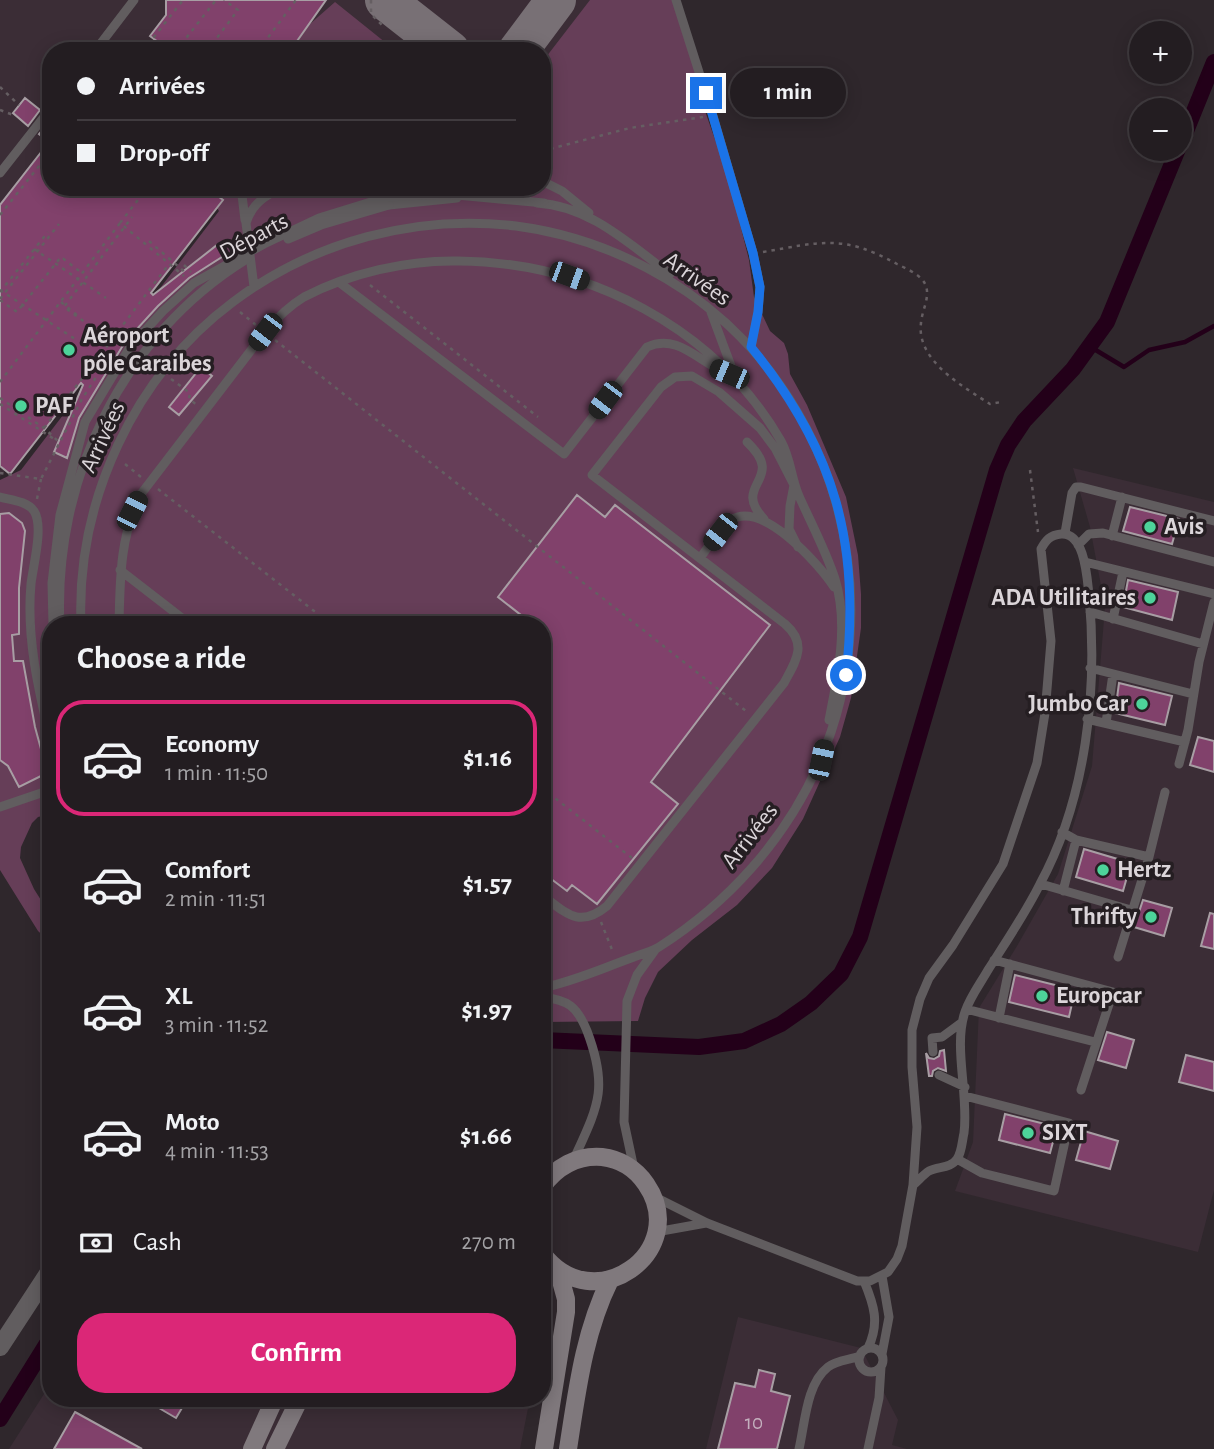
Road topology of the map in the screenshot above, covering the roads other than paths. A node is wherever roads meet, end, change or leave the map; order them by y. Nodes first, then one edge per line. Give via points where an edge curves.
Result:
1 (134, 0) edge
2 (676, 0) edge
3 (102, 42) edge
4 (42, 119) edge
5 (0, 173) edge
6 (551, 186) edge
7 (242, 196) edge
8 (267, 196) edge
9 (407, 196) edge
10 (468, 196) edge
11 (544, 203) junction
12 (598, 221) junction
13 (246, 223) junction
14 (340, 283) junction
15 (254, 287) junction
16 (709, 308) junction
17 (751, 347) junction
18 (729, 374) junction
19 (738, 383) junction
20 (747, 442) dead end
21 (794, 485) junction
22 (0, 497) edge
23 (1122, 497) junction
24 (765, 521) junction
25 (1214, 521) edge
26 (1065, 533) junction
27 (1112, 536) junction
28 (1078, 545) junction
29 (798, 547) junction
30 (700, 558) junction
31 (1085, 562) junction
32 (1214, 562) edge
33 (120, 570) junction
34 (1123, 572) junction
35 (837, 591) junction
36 (1214, 594) edge
37 (1214, 602) edge
38 (1090, 612) junction
39 (52, 616) edge
40 (59, 616) edge
41 (81, 616) edge
42 (119, 616) edge
43 (180, 616) edge
44 (1113, 619) junction
45 (1203, 644) junction
46 (1090, 668) junction
47 (1113, 674) junction
48 (1193, 694) junction
49 (42, 705) edge
50 (1087, 719) junction
51 (1106, 723) junction
52 (1185, 743) junction
53 (821, 760) junction
54 (1179, 764) dead end
55 (1164, 792) dead end
56 (42, 793) edge
57 (0, 807) edge
58 (1062, 832) junction
59 (1076, 840) junction
60 (1149, 858) junction
61 (1041, 884) junction
62 (1063, 891) junction
63 (551, 901) edge
64 (1131, 910) junction
65 (655, 950) junction
66 (1118, 957) dead end
67 (995, 960) junction
68 (1010, 964) junction
69 (551, 986) edge
70 (551, 998) edge
71 (966, 1009) junction
72 (999, 1018) junction
73 (961, 1023) junction
74 (932, 1038) junction
75 (912, 1041) junction
76 (1095, 1042) junction
77 (933, 1052) dead end
78 (939, 1075) dead end
79 (1081, 1090) dead end
80 (965, 1091) junction
81 (957, 1159) junction
82 (572, 1161) junction
83 (634, 1171) junction
84 (551, 1175) edge
85 (913, 1185) junction
86 (653, 1196) junction
87 (707, 1223) junction
88 (656, 1233) junction
89 (551, 1263) edge
90 (558, 1270) junction
91 (882, 1276) junction
92 (610, 1280) junction
93 (864, 1281) junction
94 (42, 1283) edge
95 (0, 1347) edge
96 (868, 1348) junction
97 (882, 1354) junction
98 (859, 1356) junction
99 (881, 1367) junction
100 (551, 1405) edge
101 (269, 1407) edge
102 (296, 1407) edge
103 (551, 1407) edge
104 (252, 1449) edge
105 (275, 1449) edge
106 (544, 1449) edge
107 (568, 1449) edge
108 (799, 1449) edge
109 (868, 1449) edge

1 - 3 lane
2 - 17 lane via 753,253 760,287
4 - 5 lane
6 - 12 lane
7 - 13 lane
8 - 13 lane via 254,206
9 - 39 lane, bridge via 387,197 319,218 264,244 194,283 130,347 85,422 60,515
10 - 11 lane, bridge
11 - 12 lane, Départs
11 - 40 lane, Départs, bridge via 453,198 389,205 321,225 245,260 204,288 132,368 92,438 70,504 58,591
12 - 16 lane, Départs via 691,289
13 - 15 lane
14 - 18 lane via 430,261 493,261 534,267 604,289 636,305 709,354
14 - 18 lane via 564,454 647,347 662,342 679,345
14 - 33 lane via 303,298 280,315 207,407 132,511
15 - 16 lane, Arrivées via 307,257 364,236 424,225 485,222 546,230 604,247 659,273
15 - 41 lane, Arrivées via 190,340 162,372 113,455 89,531
16 - 17 lane, Arrivées
16 - 19 lane
17 - 53 lane, Arrivées via 803,419 822,458 846,543 851,587 848,653
18 - 19 lane
19 - 21 lane via 783,446
20 - 24 lane via 763,465 752,495 754,509
21 - 29 lane via 789,529
21 - 30 lane via 769,438 707,384 682,375 661,387 592,475
21 - 35 lane
22 - 49 lane via 26,504 39,523 31,588 32,641
23 - 25 lane
23 - 26 lane via 1076,487
23 - 27 lane
24 - 29 lane
24 - 30 lane via 740,517 730,521
26 - 28 lane
26 - 75 lane via 1047,539 1041,549 1051,640 1037,763 1003,864 929,978
27 - 28 lane via 1089,534
27 - 32 lane
28 - 31 lane
29 - 35 lane via 816,562
30 - 63 lane via 795,634 796,661 785,683 607,906 597,914 576,918
31 - 34 lane
31 - 38 lane
33 - 42 lane
33 - 43 lane
34 - 36 lane
34 - 44 lane
35 - 53 lane via 840,653
37 - 45 lane
38 - 44 lane
38 - 46 lane
44 - 45 lane
45 - 48 lane
46 - 47 lane
46 - 50 lane
47 - 48 lane
47 - 51 lane
48 - 52 lane
50 - 51 lane
50 - 58 lane via 1078,782
51 - 52 lane
52 - 54 lane
53 - 65 lane, Arrivées via 787,823 758,861 724,896
55 - 60 lane
56 - 57 lane
58 - 59 lane
58 - 61 lane
59 - 60 lane
59 - 62 lane
60 - 64 lane
61 - 62 lane
61 - 67 lane
62 - 64 lane
64 - 66 lane
65 - 69 lane, Arrivées
65 - 83 lane via 637,975 627,1001 624,1122
67 - 68 lane
67 - 71 lane
68 - 72 lane
68 - 76 lane via 1113,992
70 - 82 lane via 571,1005 583,1022 600,1075 593,1114
71 - 72 lane
71 - 73 lane
72 - 76 lane
73 - 74 lane via 942,1037
73 - 80 lane
74 - 75 lane
74 - 77 lane
75 - 85 lane via 917,1126
76 - 79 lane
78 - 80 lane
80 - 81 lane
80 - 81 lane via 1069,1122 1054,1191 982,1173
81 - 85 lane via 946,1168 929,1171
82 - 83 street via 611,1159
82 - 84 street
83 - 86 street
85 - 91 lane via 902,1246
86 - 87 lane
86 - 88 street
87 - 88 lane
87 - 93 lane via 843,1278
88 - 92 street via 640,1263
89 - 90 street
90 - 92 street via 583,1281
90 - 100 street via 566,1312
91 - 93 lane
91 - 97 lane via 889,1317
92 - 107 street via 591,1324
93 - 96 lane via 875,1315
94 - 95 street
96 - 97 lane
96 - 98 lane
97 - 99 lane
98 - 99 lane via 868,1372
98 - 108 lane via 835,1363 821,1374 813,1388
99 - 109 lane
101 - 104 street
102 - 105 street
103 - 106 street

